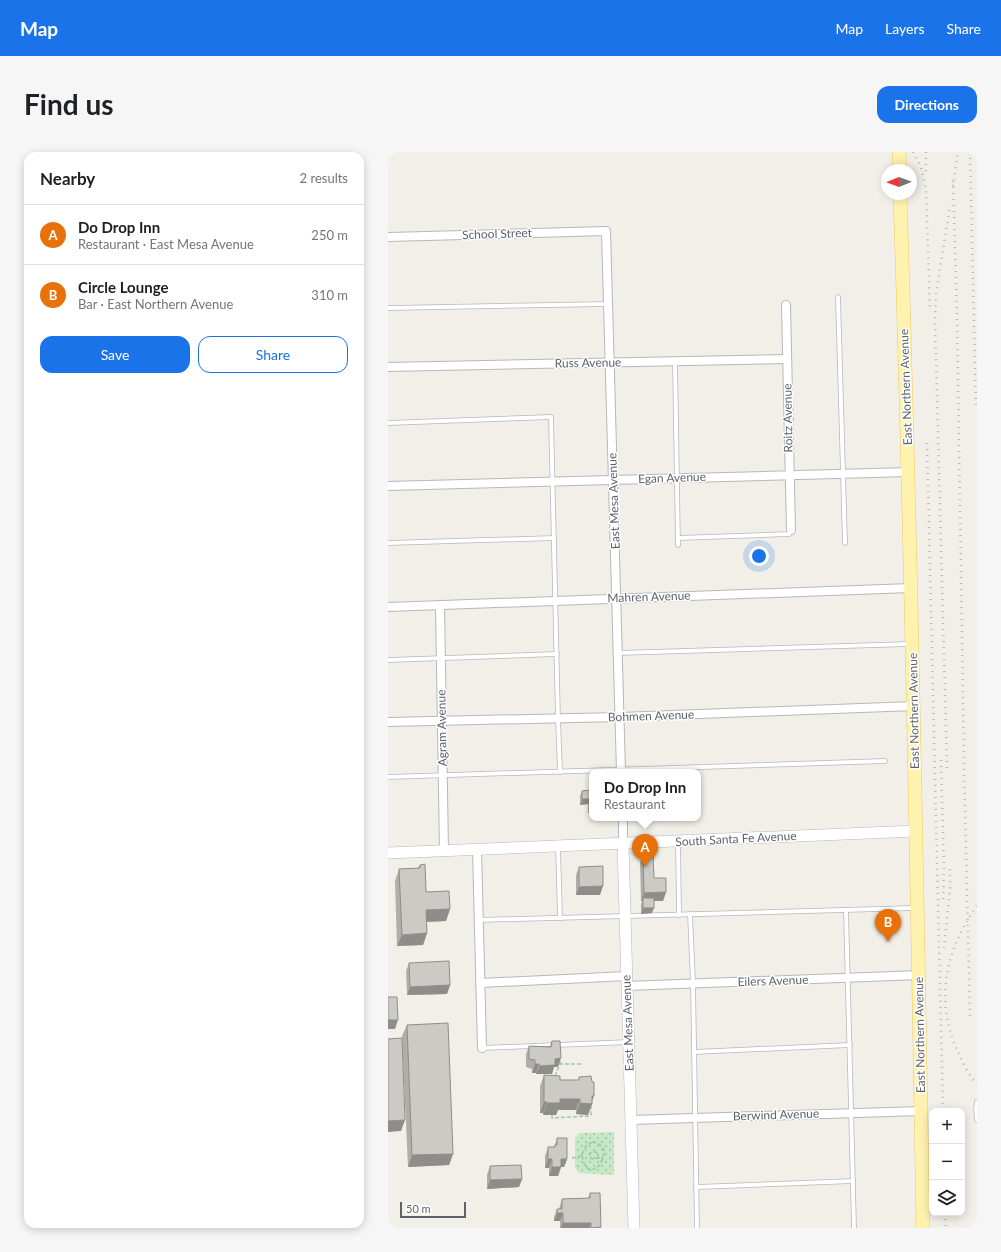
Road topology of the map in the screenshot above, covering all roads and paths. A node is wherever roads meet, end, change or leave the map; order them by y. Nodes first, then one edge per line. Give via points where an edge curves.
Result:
1 (899, 152) edge
2 (900, 164) edge
3 (900, 200) edge
4 (606, 231) joint
5 (388, 237) edge
6 (838, 297) dead end
7 (608, 304) junction
8 (786, 305) dead end
9 (388, 308) edge
10 (787, 359) junction
11 (675, 362) junction
12 (610, 363) junction
13 (388, 367) edge
14 (388, 424) edge
15 (909, 472) junction
16 (843, 474) junction
17 (790, 475) junction
18 (677, 478) junction
19 (613, 480) junction
20 (552, 482) junction
21 (388, 486) edge
22 (791, 530) joint
23 (554, 538) junction
24 (678, 538) junction
25 (388, 543) edge
26 (845, 543) dead end
27 (678, 545) dead end
28 (911, 588) junction
29 (617, 598) junction
30 (555, 601) junction
31 (440, 605) junction
32 (388, 607) edge
33 (912, 644) junction
34 (618, 653) junction
35 (556, 654) junction
36 (441, 658) junction
37 (388, 660) edge
38 (914, 706) junction
39 (620, 717) junction
40 (558, 719) junction
41 (442, 721) junction
42 (388, 722) edge
43 (885, 762) dead end
44 (621, 769) edge
45 (680, 769) edge
46 (560, 772) junction
47 (589, 772) edge
48 (443, 775) junction
49 (388, 777) edge
50 (623, 821) edge
51 (916, 831) junction
52 (678, 842) junction
53 (623, 844) junction
54 (558, 846) junction
55 (477, 849) junction
56 (444, 851) junction
57 (388, 854) edge
58 (918, 908) junction
59 (846, 910) junction
60 (690, 914) junction
61 (678, 915) junction
62 (625, 916) junction
63 (560, 918) junction
64 (478, 920) junction
65 (919, 976) junction
66 (848, 978) junction
67 (627, 981) junction
68 (480, 983) junction
69 (692, 983) junction
70 (629, 1042) junction
71 (850, 1045) junction
72 (482, 1048) joint
73 (694, 1052) junction
74 (560, 1055) edge
75 (559, 1064) junction
76 (581, 1064) dead end
77 (555, 1077) edge
78 (591, 1100) edge
79 (977, 1102) edge
80 (921, 1111) junction
81 (852, 1113) junction
82 (552, 1115) dead end
83 (695, 1118) junction
84 (631, 1120) junction
85 (977, 1120) edge
86 (582, 1156) junction
87 (572, 1158) dead end
88 (599, 1158) junction
89 (602, 1161) junction
90 (853, 1181) junction
91 (696, 1187) junction
92 (634, 1228) edge
93 (697, 1228) edge
94 (854, 1228) edge
95 (923, 1228) edge

1 - 2 main road
3 - 15 main road, East Northern Avenue
4 - 5 street, School Street
4 - 7 street, East Mesa Avenue
6 - 16 lane
7 - 9 lane
7 - 12 street, East Mesa Avenue
8 - 10 street, Roitz Avenue
10 - 11 street, Russ Avenue
10 - 17 street, Roitz Avenue
11 - 12 street, Russ Avenue
11 - 18 lane
12 - 13 street, Russ Avenue
12 - 19 street, East Mesa Avenue
14 - 20 lane via 551,417
15 - 16 street, Egan Avenue
15 - 28 main road, East Northern Avenue
16 - 17 street, Egan Avenue
16 - 26 lane
17 - 18 street, Egan Avenue
17 - 22 street, Roitz Avenue
18 - 19 street, Egan Avenue
18 - 24 lane
19 - 20 street, Egan Avenue
19 - 29 street, East Mesa Avenue
20 - 21 street, Egan Avenue
20 - 23 lane
22 - 24 lane via 789,534
23 - 25 lane
23 - 30 lane
24 - 27 lane
28 - 29 street, Mahren Avenue
28 - 33 main road, East Northern Avenue
29 - 30 street, Mahren Avenue
29 - 34 street, East Mesa Avenue
30 - 31 street, Mahren Avenue
30 - 35 lane
31 - 32 street, Mahren Avenue
31 - 36 street, Agram Avenue
33 - 34 lane
33 - 38 main road, East Northern Avenue
34 - 39 street, East Mesa Avenue
35 - 36 lane
35 - 40 lane
36 - 37 lane
36 - 41 street, Agram Avenue
38 - 39 street, Bohmen Avenue
38 - 51 main road, East Northern Avenue
39 - 40 street, Bohmen Avenue
39 - 44 street, East Mesa Avenue
40 - 41 street, Bohmen Avenue
40 - 46 lane
41 - 42 street, Bohmen Avenue
41 - 48 street, Agram Avenue
43 - 45 lane
46 - 47 lane
46 - 48 lane
48 - 49 lane
48 - 56 street, Agram Avenue
50 - 53 street, East Mesa Avenue
51 - 52 street, South Santa Fe Avenue
51 - 58 main road, East Northern Avenue
52 - 53 street, South Santa Fe Avenue
52 - 61 lane
53 - 54 street, South Santa Fe Avenue
53 - 62 street, East Mesa Avenue
54 - 55 street, South Santa Fe Avenue
54 - 63 lane
55 - 56 street, South Santa Fe Avenue
55 - 64 street
56 - 57 street, South Santa Fe Avenue
58 - 59 lane
58 - 65 main road, East Northern Avenue
59 - 60 lane
59 - 66 lane
60 - 61 lane
60 - 69 lane
61 - 62 lane
62 - 63 lane
62 - 67 street, East Mesa Avenue
63 - 64 lane
64 - 68 street
65 - 66 street, Eilers Avenue
65 - 80 main road, East Northern Avenue
66 - 69 street, Eilers Avenue
66 - 71 lane
67 - 68 street, Eilers Avenue
67 - 69 street, Eilers Avenue
67 - 70 street, East Mesa Avenue
68 - 72 street
69 - 73 lane
70 - 72 lane
70 - 84 street, East Mesa Avenue
71 - 73 lane
71 - 81 lane
73 - 83 lane
74 - 75 path
75 - 76 path
75 - 77 path
78 - 82 path via 592,1115 552,1118
79 - 85 lane
80 - 81 street, Berwind Avenue
80 - 95 main road, East Northern Avenue
81 - 83 street, Berwind Avenue
81 - 90 lane
83 - 84 street, Berwind Avenue
83 - 91 lane
84 - 92 street, East Mesa Avenue
86 - 87 path
86 - 89 path via 584,1165 589,1170 596,1169
86 - 89 path via 588,1143 596,1143 604,1150
88 - 88 path via 596,1152 590,1153 592,1159
88 - 89 path
90 - 91 lane
90 - 94 lane
91 - 93 lane

